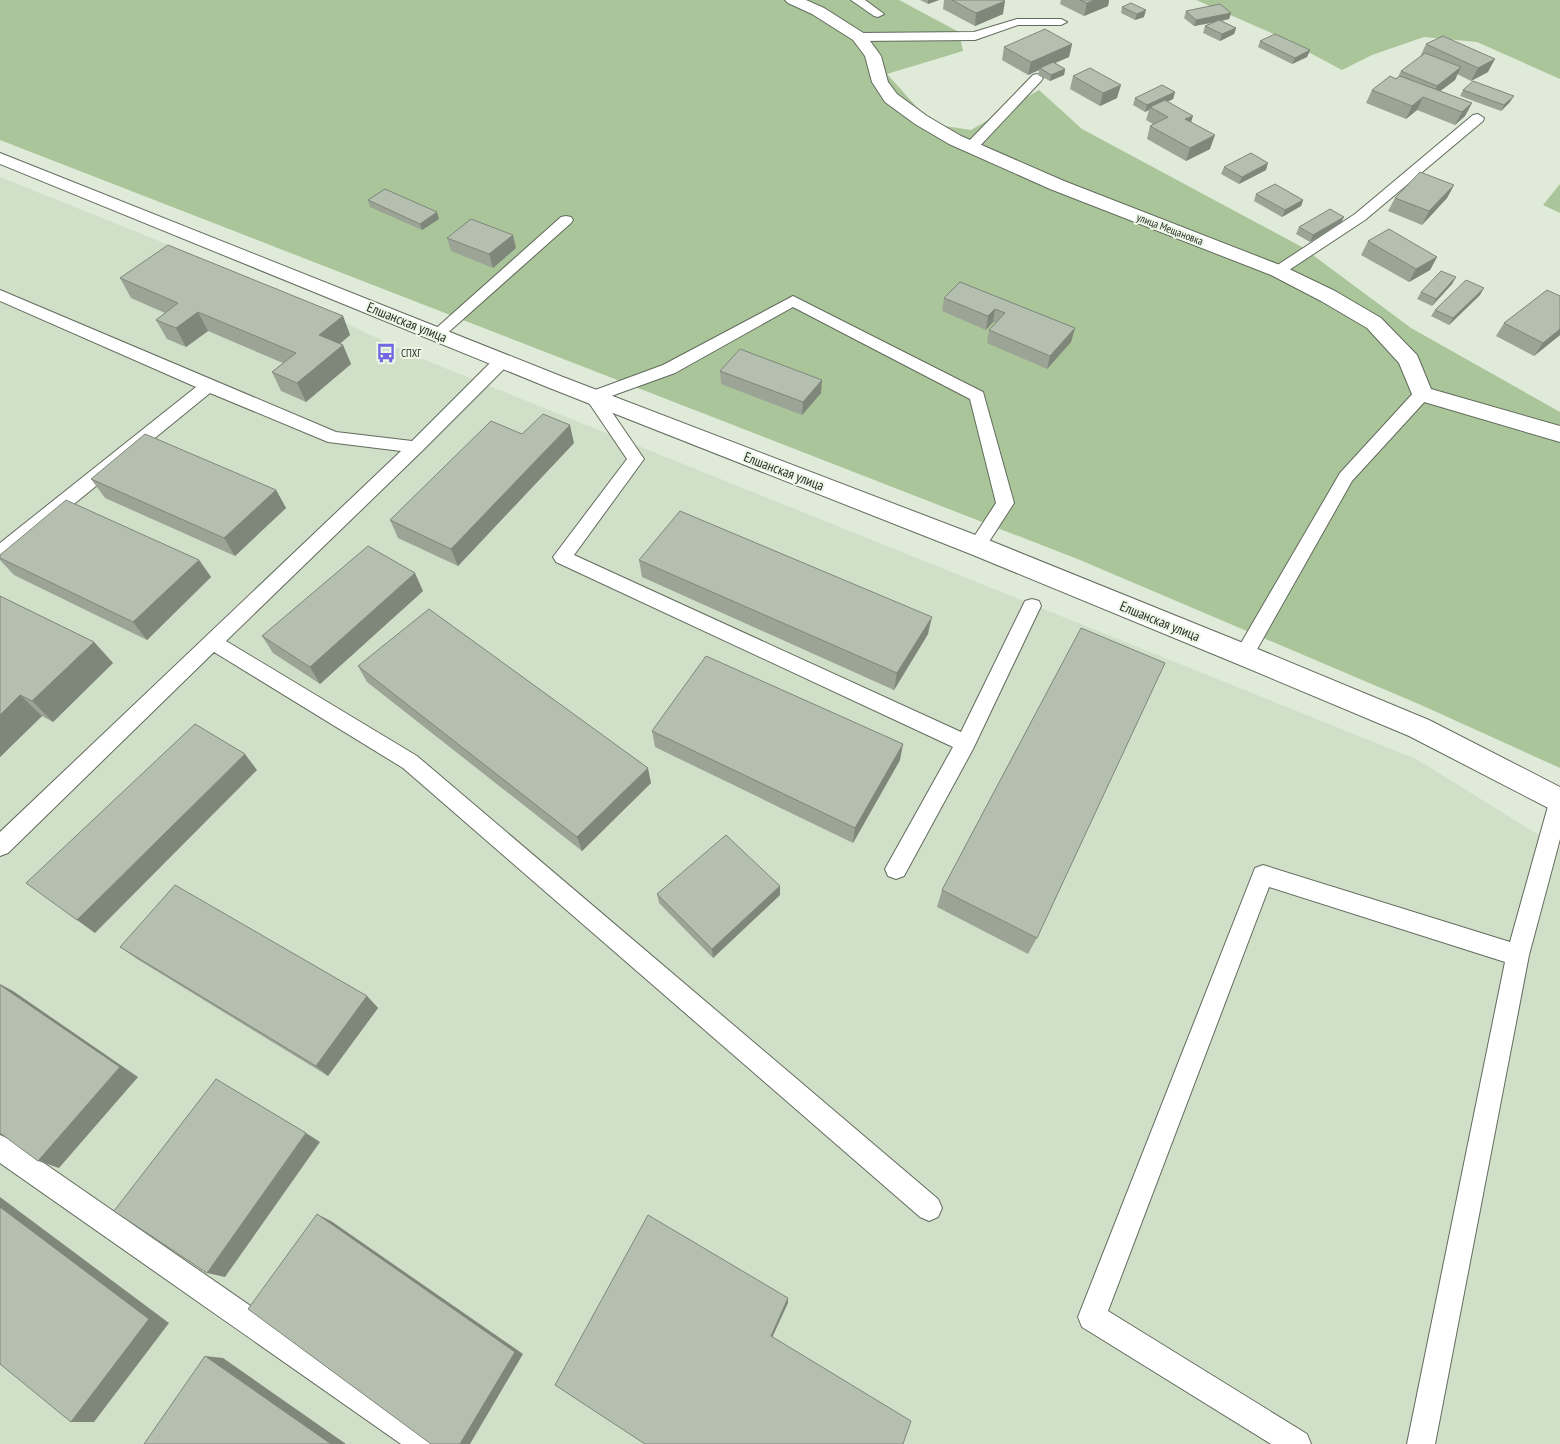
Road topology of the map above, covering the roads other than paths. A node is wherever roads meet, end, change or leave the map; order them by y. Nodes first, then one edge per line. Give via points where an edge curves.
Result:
1 (793, 0) edge
2 (857, 0) edge
3 (878, 14) dead end
4 (1060, 22) dead end
5 (859, 37) junction
6 (1036, 78) edge
7 (1478, 118) dead end
8 (972, 147) junction
9 (0, 158) edge
10 (566, 220) dead end
11 (1278, 271) junction
12 (0, 294) edge
13 (438, 334) junction
14 (502, 361) junction
15 (208, 386) junction
16 (1422, 394) junction
17 (592, 397) junction
18 (1560, 434) edge
19 (416, 447) junction
20 (977, 546) junction
21 (1, 552) edge
22 (1032, 606) dead end
23 (213, 642) junction
24 (1244, 655) junction
25 (966, 744) junction
26 (1560, 800) edge
27 (0, 846) edge
28 (896, 869) dead end
29 (1518, 955) junction
30 (0, 1148) edge
31 (929, 1208) dead end
32 (426, 1444) edge
33 (1297, 1444) edge
34 (1421, 1444) edge

1 - 5 street, улица Мещановка via 818,11
2 - 3 lane
4 - 5 lane via 1017,22 975,36
5 - 8 street, улица Мещановка via 873,56 880,82 891,98 921,120
6 - 8 lane
7 - 11 lane via 1360,217
8 - 11 street, улица Мещановка via 1058,185
9 - 13 street, Елшанская улица
10 - 13 lane
11 - 16 street, улица Мещановка via 1374,323 1409,360
12 - 15 lane
13 - 14 street, Елшанская улица
14 - 17 street, Елшанская улица
14 - 19 lane
15 - 19 lane via 334,438
15 - 21 lane
16 - 18 street
16 - 24 lane via 1346,477
17 - 20 street, Елшанская улица
17 - 20 lane via 669,369 793,300 977,396 1005,503
17 - 25 lane via 636,459 562,557
19 - 23 lane
20 - 24 street, Елшанская улица
22 - 25 lane
23 - 27 lane
23 - 31 lane via 410,762
24 - 26 street, Елшанская улица via 1418,728
25 - 28 lane
26 - 29 lane
29 - 33 lane via 1263,874 1092,1317
29 - 34 lane
30 - 32 lane

